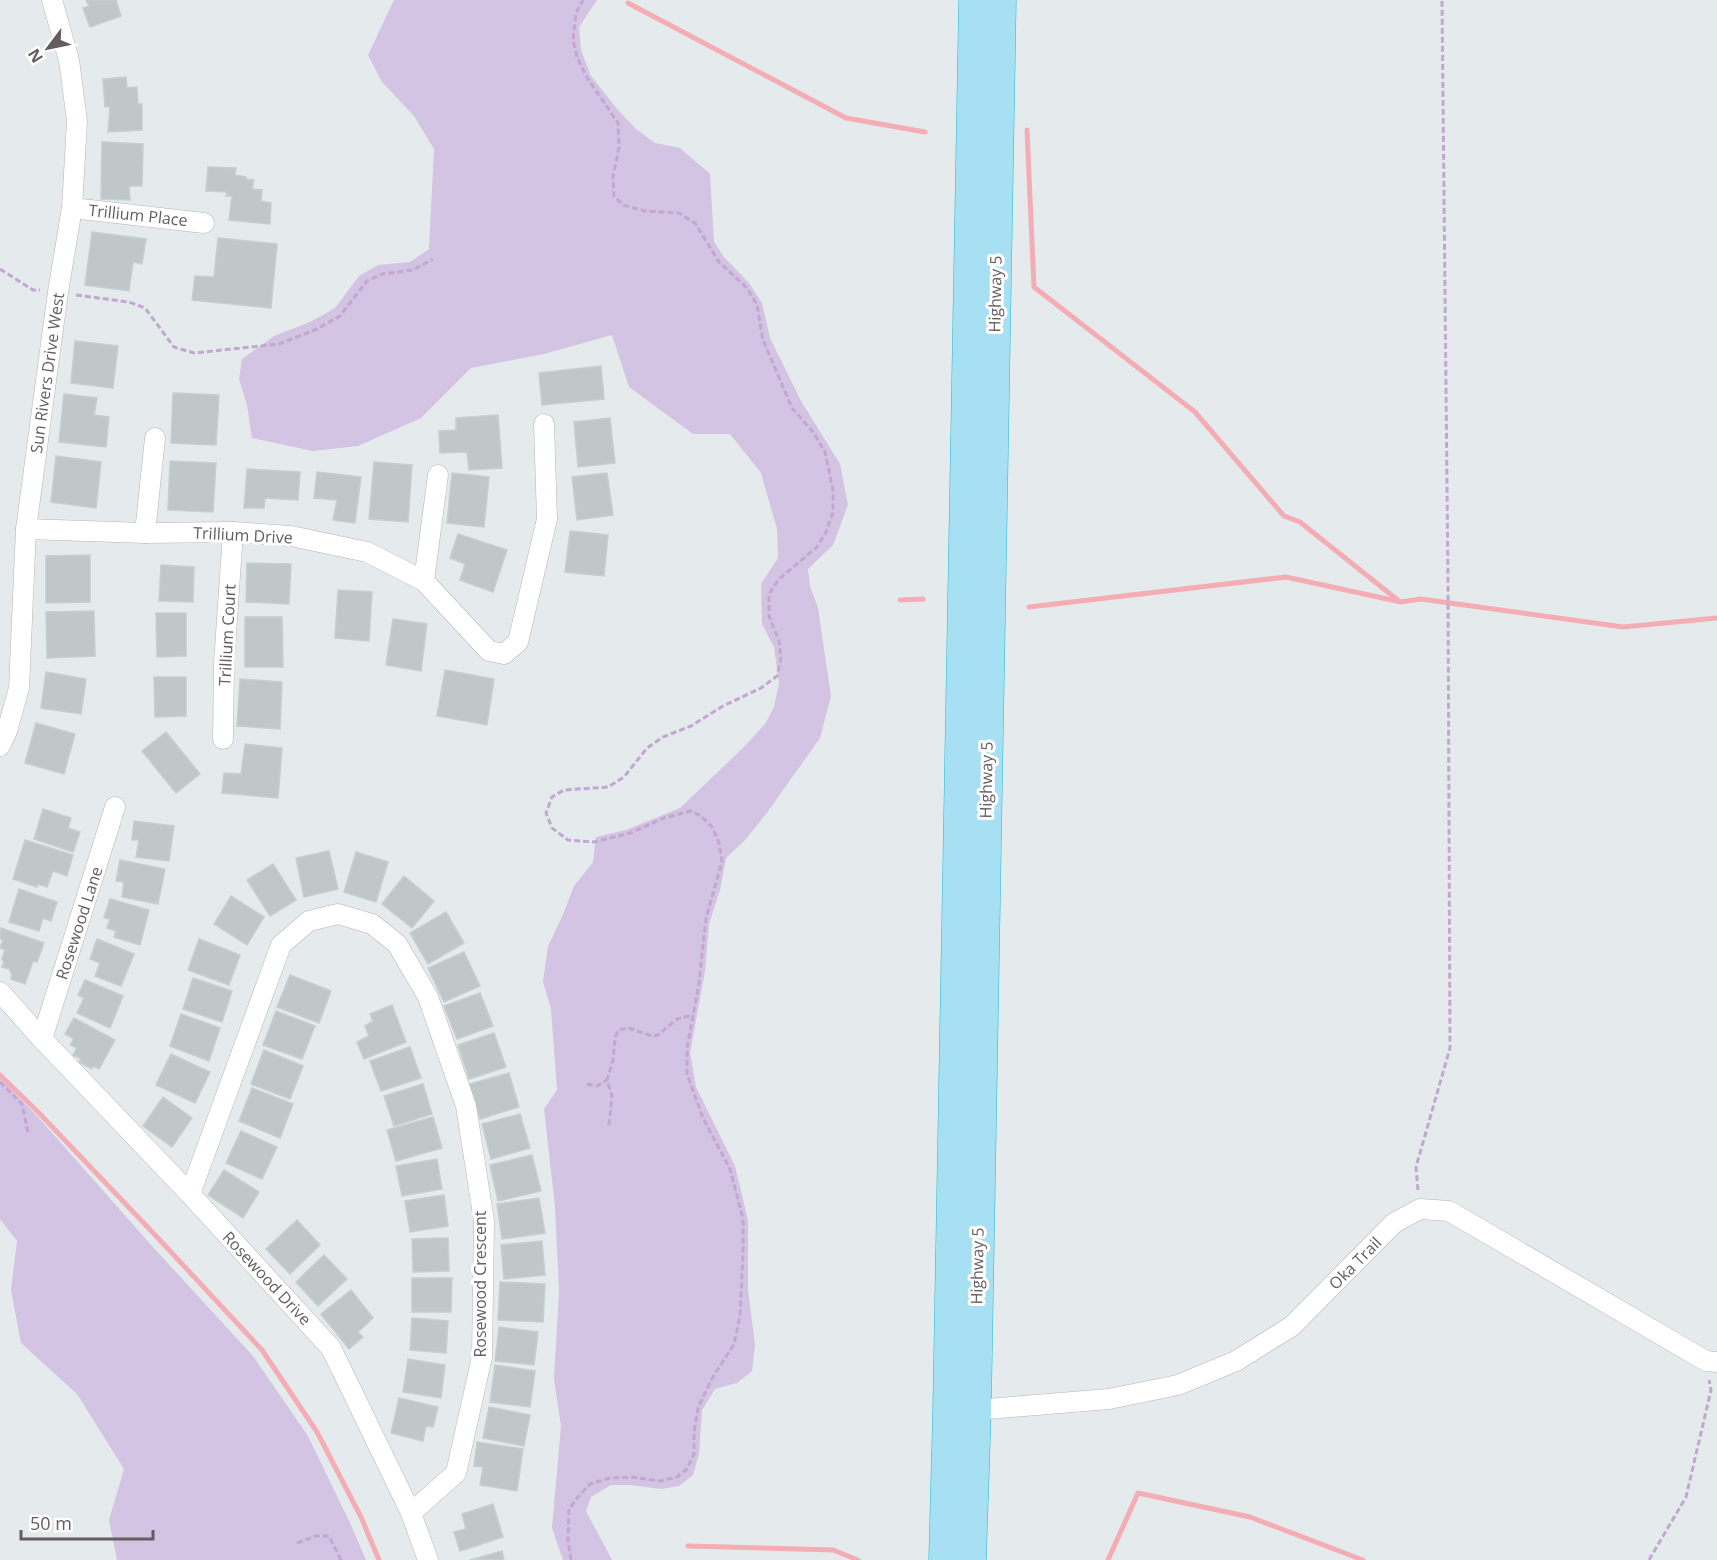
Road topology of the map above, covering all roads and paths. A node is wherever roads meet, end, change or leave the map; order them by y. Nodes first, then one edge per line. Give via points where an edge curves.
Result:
1 (52, 0) edge
2 (583, 0) edge
3 (975, 0) edge
4 (1000, 0) edge
5 (1442, 0) edge
6 (72, 208) junction
7 (204, 223) dead end
8 (433, 259) dead end
9 (0, 269) edge
10 (58, 292) junction
11 (544, 424) dead end
12 (155, 438) dead end
13 (438, 475) dead end
14 (26, 529) junction
15 (233, 532) junction
16 (145, 533) junction
17 (424, 581) junction
18 (223, 739) dead end
19 (0, 746) edge
20 (115, 807) dead end
21 (0, 992) edge
22 (693, 1015) junction
23 (42, 1039) junction
24 (608, 1080) junction
25 (0, 1082) edge
26 (587, 1084) dead end
27 (609, 1125) dead end
28 (28, 1133) dead end
29 (190, 1194) junction
30 (1420, 1209) junction
31 (1712, 1361) edge
32 (975, 1410) junction
33 (411, 1513) junction
34 (297, 1543) dead end
35 (341, 1560) edge
36 (428, 1560) edge
37 (571, 1560) edge
38 (945, 1560) edge
39 (970, 1560) edge
40 (1649, 1560) edge

1 - 6 street, Sun Rivers Drive West via 69,60 77,121
2 - 22 path via 576,13 573,40 586,76 618,123 614,196 623,205 679,213 695,224 719,262 747,288 757,304 763,340 792,408 825,452 833,490 833,512 817,547 779,579 769,594 770,616 781,658 777,676 691,726 663,737 647,748 624,777 608,787 564,790 552,797 546,813 552,828 568,840 594,842 691,812 712,827 722,862 706,918
3 - 38 highway, Highway 5
4 - 32 highway, Highway 5
5 - 30 path via 1450,1048 1416,1167
6 - 7 street, Trillium Place
6 - 10 street, Sun Rivers Drive West
8 - 10 path via 413,270 382,274 367,281 340,316 279,344 194,353 174,347 145,308 129,302
9 - 10 path via 33,290
10 - 14 street, Sun Rivers Drive West
11 - 17 street, Trillium Drive via 547,519 519,642 504,654 489,651
12 - 16 street
13 - 17 street
14 - 16 street, Trillium Drive
14 - 19 street, Sun Rivers Drive West via 19,688
15 - 16 street, Trillium Drive
15 - 17 street, Trillium Drive via 291,536 367,552
15 - 18 street, Trillium Court
20 - 23 street, Rosewood Lane
21 - 23 street
22 - 24 path via 677,1018 658,1035 628,1028 618,1030
22 - 37 path via 687,1074 703,1118 730,1169 743,1219 740,1316 734,1344 698,1408 694,1454 687,1469 677,1477 660,1481 631,1477 590,1484 569,1509
23 - 29 street, Rosewood Drive
24 - 26 path via 597,1086
24 - 27 path via 612,1096
25 - 28 path via 22,1104
29 - 33 street, Rosewood Drive via 331,1347
29 - 33 street, Rosewood Crescent via 281,945 309,921 338,915 372,924 397,944 428,998 466,1106 484,1221 482,1357 456,1473
30 - 31 street via 1449,1211
30 - 32 street, Oka Trail via 1394,1223 1292,1326 1236,1361 1178,1385 1109,1399
31 - 40 path via 1711,1390 1686,1497
32 - 39 highway, Highway 5
33 - 36 street, Rosewood Drive
34 - 35 path via 329,1536

